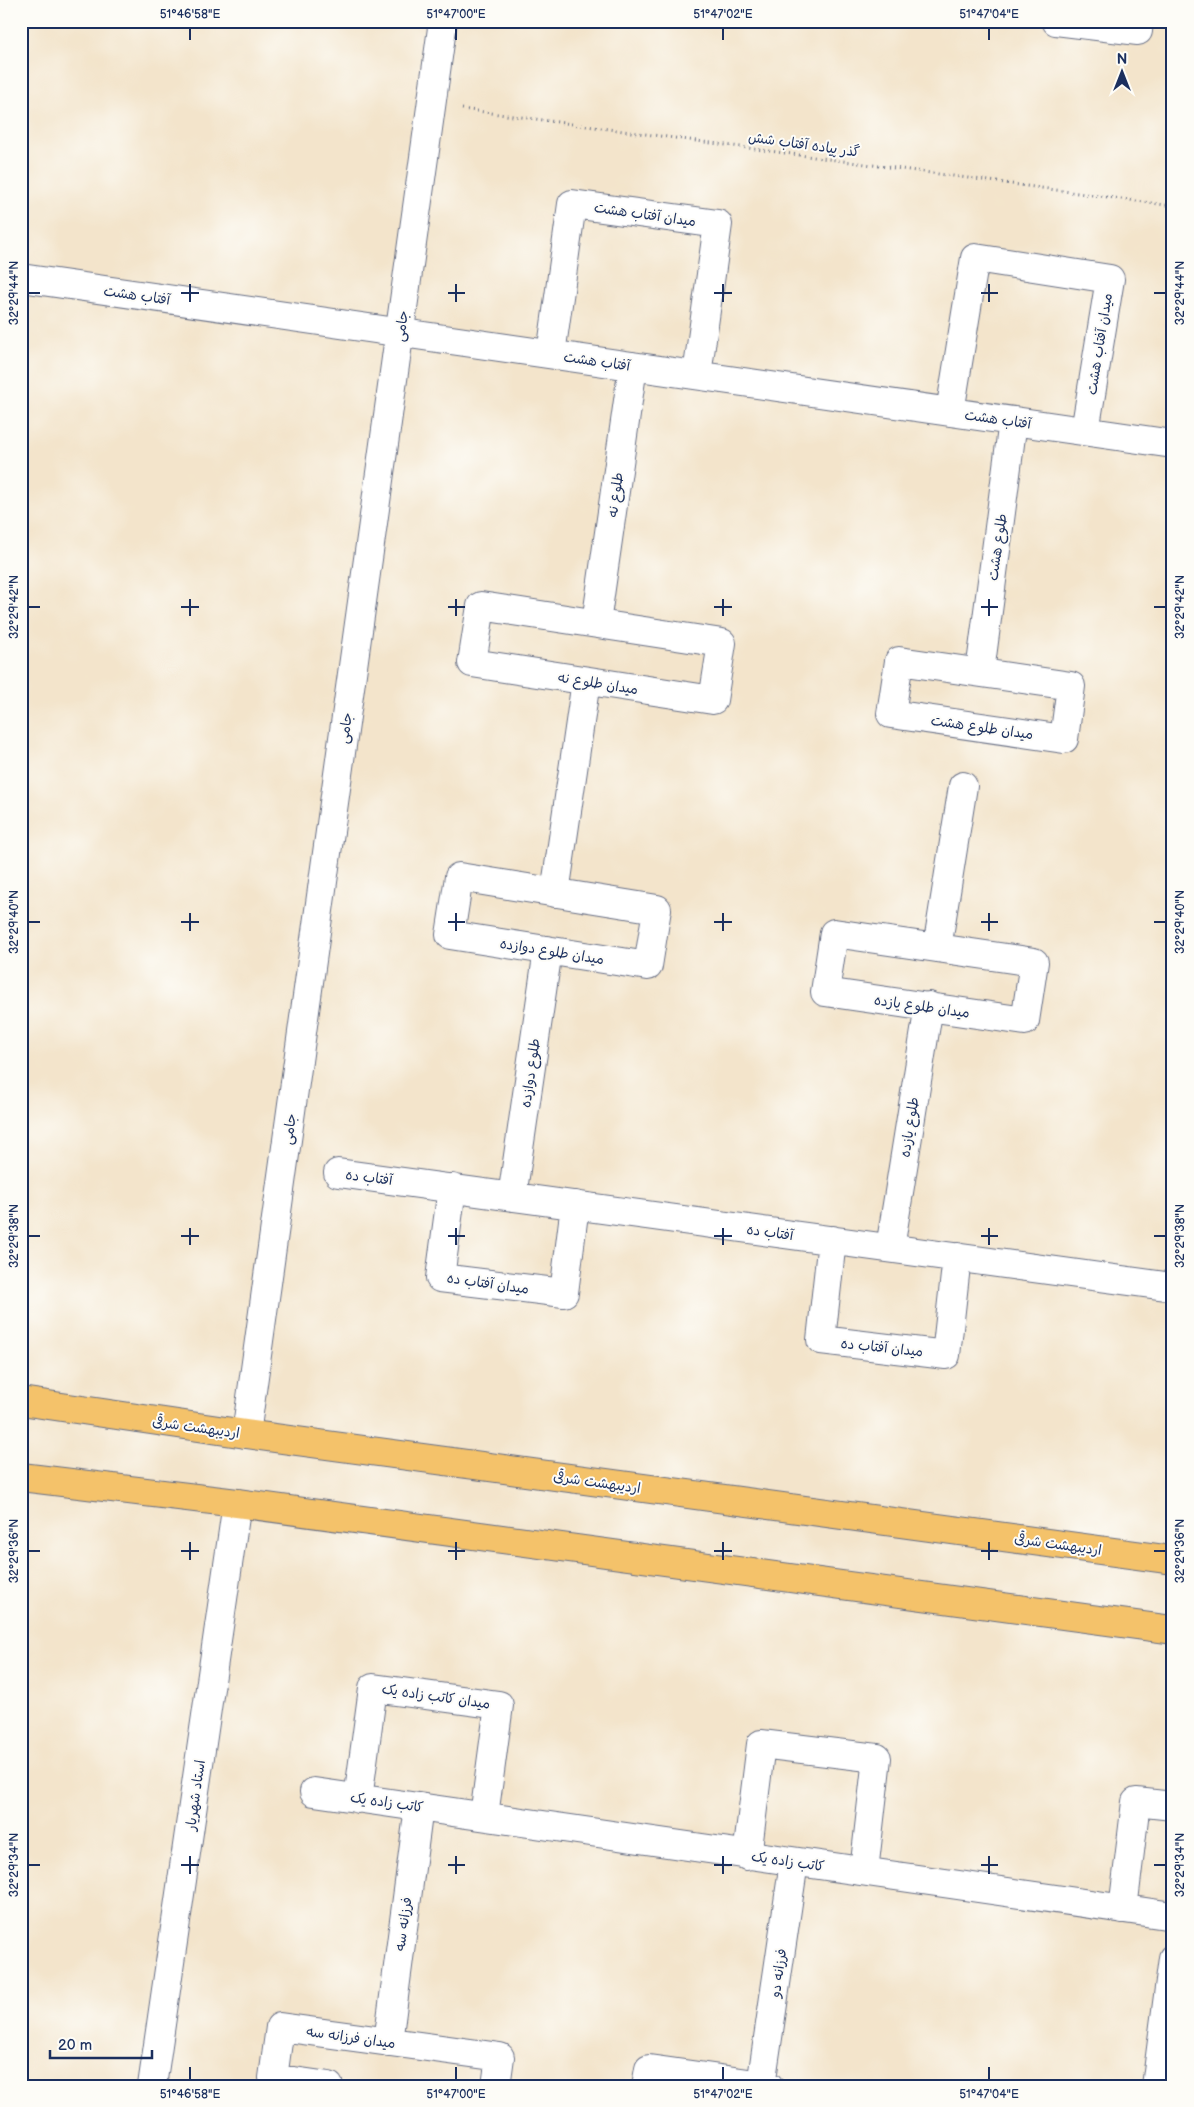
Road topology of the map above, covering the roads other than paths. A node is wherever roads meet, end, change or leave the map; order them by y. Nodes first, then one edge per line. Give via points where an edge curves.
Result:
1 (443, 21) edge
2 (1056, 21) edge
3 (1139, 21) edge
4 (21, 278) edge
5 (400, 333) junction
6 (551, 354) junction
7 (633, 366) junction
8 (697, 375) junction
9 (950, 412) junction
10 (1013, 421) junction
11 (1085, 431) junction
12 (1173, 444) edge
13 (596, 623) junction
14 (980, 672) junction
15 (586, 681) junction
16 (963, 786) dead end
17 (555, 893) junction
18 (937, 948) junction
19 (548, 950) junction
20 (929, 1006) junction
21 (338, 1174) dead end
22 (452, 1188) junction
23 (512, 1197) junction
24 (575, 1205) junction
25 (832, 1240) junction
26 (890, 1248) junction
27 (957, 1257) junction
28 (1173, 1286) edge
29 (21, 1401) edge
30 (246, 1434) junction
31 (21, 1477) edge
32 (237, 1504) junction
33 (1173, 1560) edge
34 (1173, 1630) edge
35 (314, 1792) dead end
36 (358, 1799) junction
37 (1173, 1806) edge
38 (419, 1807) junction
39 (484, 1816) junction
40 (747, 1856) junction
41 (794, 1862) junction
42 (864, 1871) junction
43 (1123, 1909) junction
44 (1173, 1916) edge
45 (1173, 1958) edge
46 (388, 2042) junction
47 (765, 2085) edge
48 (152, 2086) edge
49 (329, 2086) edge
50 (496, 2086) edge
51 (646, 2086) edge
52 (1156, 2086) edge

1 - 5 street, جامی
2 - 3 street via 1138,31
4 - 5 street, آفتاب هشت
5 - 6 street, آفتاب هشت
5 - 30 street, جامی
6 - 7 street, آفتاب هشت
6 - 8 street, میدان آفتاب هشت via 572,204 718,224
7 - 8 street, آفتاب هشت
7 - 13 street, طلوع نه
8 - 9 street, آفتاب هشت
9 - 10 street, آفتاب هشت
9 - 11 street, میدان آفتاب هشت via 975,258 1110,279
10 - 11 street, آفتاب هشت
10 - 14 street, طلوع هشت
11 - 12 street, آفتاب هشت
13 - 15 street, میدان طلوع نه via 481,606 472,664
13 - 15 street, میدان طلوع نه via 722,642 713,700
14 - 14 street, میدان طلوع هشت via 898,661 891,714 1064,739 1071,686
15 - 17 street
16 - 18 street
17 - 19 street, میدان طلوع دوازده via 459,878 450,935
17 - 19 street, میدان طلوع دوازده via 657,909 648,966
18 - 20 street, میدان طلوع یازده via 1034,962 1025,1021
18 - 20 street, میدان طلوع یازده via 834,933 825,992
19 - 23 street, طلوع دوازده
20 - 26 street, طلوع یازده
21 - 22 street, آفتاب ده
22 - 23 street, آفتاب ده
22 - 24 street, میدان آفتاب ده via 440,1278 564,1294
23 - 24 street, آفتاب ده
24 - 25 street, آفتاب ده
25 - 26 street, آفتاب ده
25 - 27 street, میدان آفتاب ده via 821,1340 946,1355
26 - 27 street, آفتاب ده
27 - 28 street, آفتاب ده
29 - 30 main road, اردیبهشت شرقی
30 - 33 main road, اردیبهشت شرقی
31 - 32 main road
32 - 34 main road
32 - 48 street, استاد شهریار
35 - 36 street, کاتب زاده یک
36 - 38 street, کاتب زاده یک
36 - 39 street, میدان کاتب زاده یک via 373,1688 499,1705
37 - 43 street via 1136,1802
38 - 39 street, کاتب زاده یک
38 - 46 street, فرزانه سه
39 - 40 street, کاتب زاده یک
40 - 41 street, کاتب زاده یک
40 - 42 street via 761,1744 878,1758
41 - 42 street, کاتب زاده یک
41 - 47 street, فرزانه دو
42 - 43 street, کاتب زاده یک
43 - 44 street, کاتب زاده یک
45 - 52 street
46 - 49 street, میدان فرزانه سه via 280,2027 273,2078
46 - 50 street, میدان فرزانه سه via 500,2057
47 - 51 street via 649,2069

